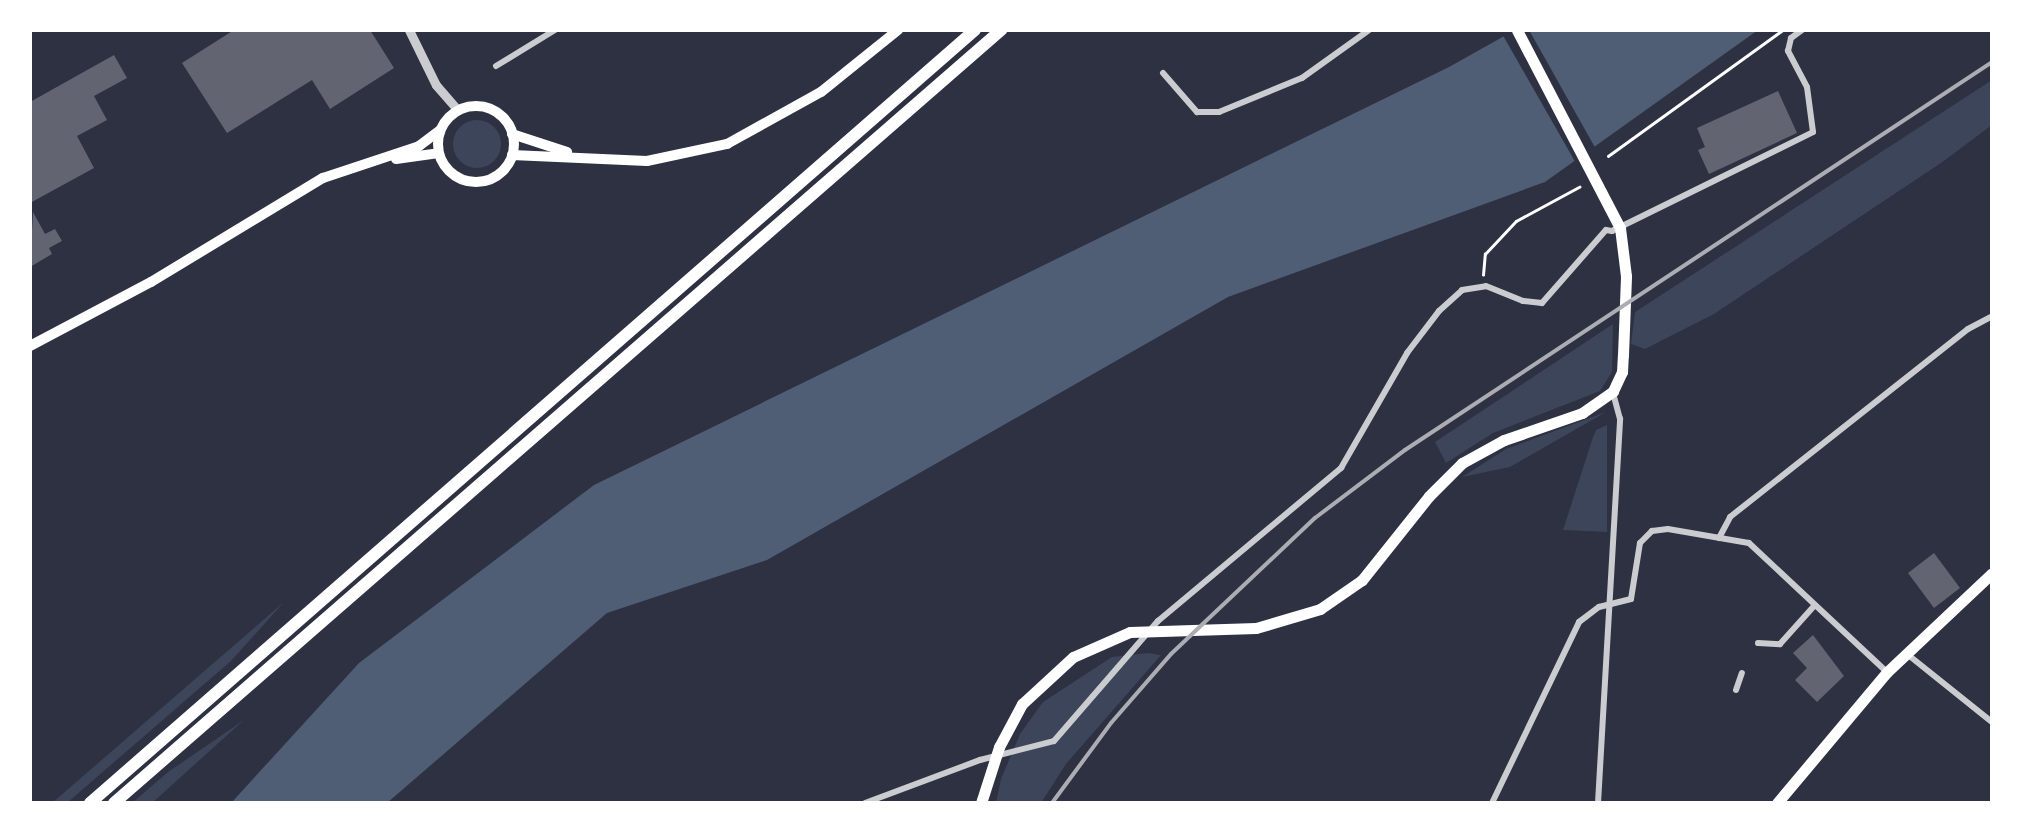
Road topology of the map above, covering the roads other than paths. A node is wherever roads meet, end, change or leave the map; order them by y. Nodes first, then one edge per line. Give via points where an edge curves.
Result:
1 (409, 30) edge
2 (555, 30) edge
3 (898, 30) edge
4 (975, 30) edge
5 (1001, 30) edge
6 (1369, 30) edge
7 (1517, 30) edge
8 (1802, 30) edge
9 (496, 66) dead end
10 (1163, 73) dead end
11 (458, 110) junction
12 (440, 131) junction
13 (512, 134) junction
14 (439, 153) junction
15 (512, 155) junction
16 (578, 156) junction
17 (351, 168) junction
18 (1620, 228) junction
19 (1992, 316) edge
20 (30, 346) edge
21 (1613, 391) junction
22 (1719, 538) junction
23 (1992, 573) edge
24 (1815, 604) junction
25 (1609, 606) junction
26 (1758, 643) dead end
27 (1906, 653) junction
28 (1887, 672) junction
29 (1742, 673) dead end
30 (1736, 690) dead end
31 (1992, 722) edge
32 (90, 803) edge
33 (114, 803) edge
34 (866, 803) edge
35 (981, 803) edge
36 (1492, 803) edge
37 (1598, 803) edge
38 (1778, 803) edge

1 - 11 street via 436,85
2 - 9 street
3 - 16 main road via 821,92 727,144 647,161
4 - 32 highway
5 - 33 highway
6 - 10 street via 1302,78 1219,112 1198,112
7 - 18 main road
8 - 18 street via 1788,51 1807,87 1813,132
11 - 12 main road
11 - 13 main road via 491,109
12 - 14 main road
12 - 17 main road via 419,146
13 - 15 main road
13 - 16 main road
14 - 15 main road via 452,174 475,182 498,175
14 - 17 main road
15 - 16 main road
17 - 20 main road
18 - 21 main road via 1623,355
18 - 34 street via 1601,234 1542,303 1486,286 1462,290 1438,311 1341,468 1158,621 1054,740
19 - 22 street via 1730,517
21 - 25 street via 1620,418
21 - 35 main road via 1582,413 1504,440 1462,463 1362,580 1320,610 1256,628 1130,632 1073,656 1022,704 998,747
22 - 24 street via 1749,543
22 - 25 street via 1652,531 1640,543 1631,599
23 - 27 main road
24 - 26 street via 1780,644
24 - 28 street
25 - 36 street via 1579,622
25 - 37 street
27 - 28 main road
27 - 31 street
28 - 38 main road
29 - 30 street

